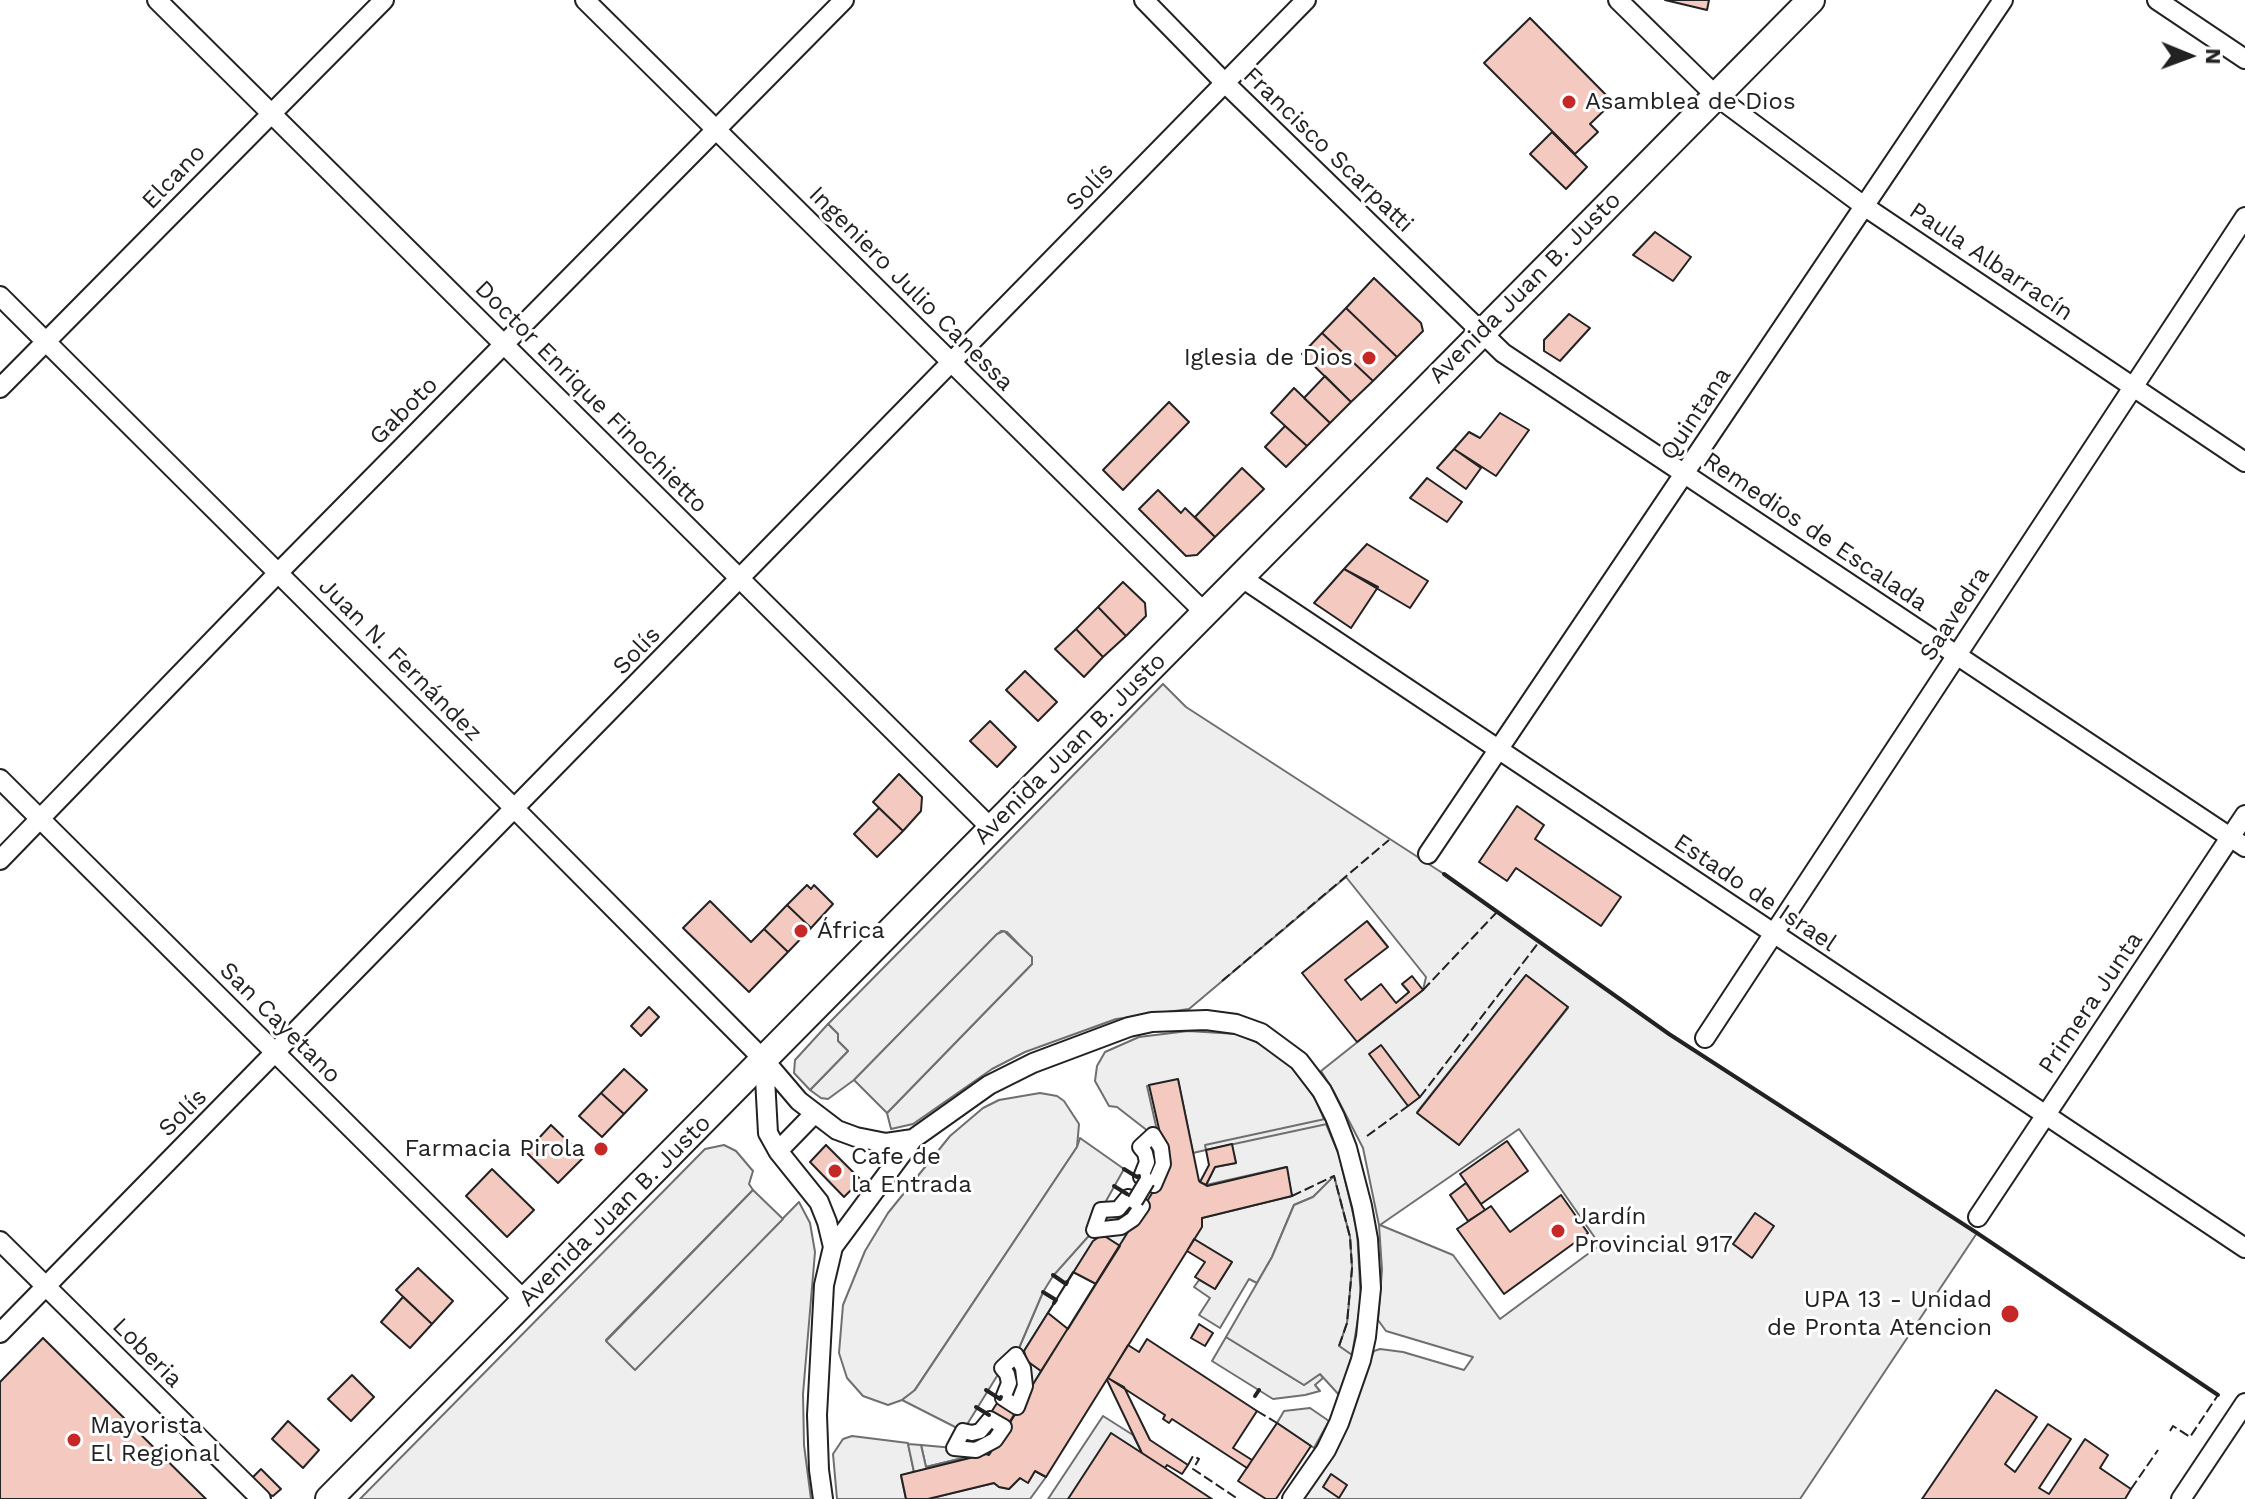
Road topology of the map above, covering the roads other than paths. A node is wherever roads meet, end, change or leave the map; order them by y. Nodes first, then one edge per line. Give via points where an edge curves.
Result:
1 (157, 0) edge
2 (384, 0) edge
3 (585, 0) edge
4 (844, 0) edge
5 (1144, 0) edge
6 (1306, 0) edge
7 (1618, 0) edge
8 (1811, 0) edge
9 (2003, 0) edge
10 (2157, 0) edge
11 (2245, 59) edge
12 (1225, 83) junction
13 (1716, 96) junction
14 (271, 113) junction
15 (715, 129) junction
16 (1864, 206) junction
17 (2245, 217) edge
18 (0, 296) edge
19 (1482, 332) junction
20 (46, 342) junction
21 (504, 344) junction
22 (951, 363) junction
23 (2133, 387) junction
24 (0, 388) edge
25 (2245, 462) edge
26 (1684, 474) junction
27 (278, 573) junction
28 (1239, 576) junction
29 (740, 579) junction
30 (1204, 612) junction
31 (1957, 655) junction
32 (1497, 751) junction
33 (0, 779) edge
34 (515, 809) junction
35 (2245, 815) edge
36 (40, 819) junction
37 (992, 829) junction
38 (2238, 842) edge
39 (1428, 854) dead end
40 (0, 860) edge
41 (1773, 934) junction
42 (1705, 1038) dead end
43 (276, 1054) junction
44 (764, 1060) junction
45 (814, 1114) junction
46 (2045, 1115) junction
47 (913, 1139) junction
48 (1147, 1141) dead end
49 (778, 1151) junction
50 (1978, 1217) dead end
51 (1098, 1219) dead end
52 (0, 1241) edge
53 (833, 1247) junction
54 (2245, 1248) edge
55 (46, 1286) junction
56 (525, 1301) junction
57 (0, 1333) edge
58 (1009, 1361) dead end
59 (2245, 1403) edge
60 (959, 1439) dead end
61 (261, 1499) edge
62 (329, 1499) edge
63 (823, 1499) edge
64 (1292, 1499) edge
65 (2181, 1499) edge

1 - 14 street, Doctor Enrique Finochietto
2 - 14 street, Elcano
3 - 15 street, Ingeniero Julio Canessa
4 - 15 street, Gaboto
5 - 12 street, Francisco Scarpatti
6 - 12 street, Solís
7 - 13 street, Paula Albarracín
8 - 13 main road, Avenida Juan B. Justo
9 - 16 street, Quintana
10 - 11 street
12 - 19 street, Francisco Scarpatti
12 - 22 street, Solís
13 - 16 street, Paula Albarracín
13 - 19 main road, Avenida Juan B. Justo
14 - 20 street, Elcano
14 - 21 street, Doctor Enrique Finochietto
15 - 21 street, Gaboto
15 - 22 street, Ingeniero Julio Canessa
16 - 23 street, Paula Albarracín
16 - 26 street, Quintana
17 - 23 street, Saavedra
18 - 20 street, Juan N. Fernández
19 - 26 street, Remedios de Escalada via 1503,353
19 - 28 main road, Avenida Juan B. Justo
20 - 24 street, Elcano
20 - 27 street, Juan N. Fernández
21 - 27 street, Gaboto
21 - 29 street, Doctor Enrique Finochietto
22 - 29 street, Solís
22 - 30 street, Ingeniero Julio Canessa
23 - 25 street, Paula Albarracín
23 - 31 street, Saavedra
26 - 31 street, Remedios de Escalada
26 - 32 street, Quintana
27 - 34 street, Juan N. Fernández
27 - 36 street, Gaboto
28 - 30 main road, Avenida Juan B. Justo
28 - 32 street, Estado de Israel
29 - 34 street, Solís
29 - 37 street, Doctor Enrique Finochietto
30 - 37 main road, Avenida Juan B. Justo
31 - 38 street, Remedios de Escalada
31 - 41 street, Saavedra
32 - 39 street, Quintana
32 - 41 street, Estado de Israel
33 - 36 street, San Cayetano
34 - 43 street, Solís
34 - 44 street, Juan N. Fernández
35 - 38 street, Primera Junta
36 - 40 street, Gaboto
36 - 43 street, San Cayetano
37 - 44 main road, Avenida Juan B. Justo
38 - 46 street, Primera Junta
41 - 42 street, Saavedra
41 - 46 street, Estado de Israel
43 - 55 street, Solís
43 - 56 street, San Cayetano
44 - 45 street, Juan N. Fernández
44 - 49 street via 768,1133
44 - 56 main road, Avenida Juan B. Justo
45 - 47 street, Juan N. Fernández via 856,1137 886,1143
45 - 49 street
46 - 50 street, Primera Junta
46 - 54 street, Estado de Israel
47 - 53 street
47 - 64 street via 1009,1074 1152,1022 1236,1024 1274,1040 1299,1061 1322,1091 1347,1148 1364,1217 1371,1288 1366,1337 1347,1402 1326,1450
48 - 51 street, bridge via 1154,1149 1154,1170 1135,1201 1128,1197 1118,1209 1101,1210
49 - 53 street via 819,1202
52 - 55 street, Loberia
53 - 63 street via 824,1285 817,1415
55 - 57 street, Solís
55 - 61 street, Loberia
56 - 62 main road, Avenida Juan B. Justo
58 - 60 street via 1002,1368 1009,1383 1003,1398 1010,1402 997,1423 982,1438
59 - 65 street

